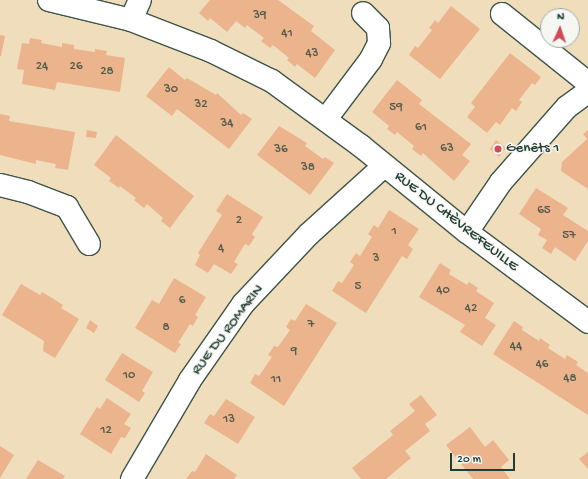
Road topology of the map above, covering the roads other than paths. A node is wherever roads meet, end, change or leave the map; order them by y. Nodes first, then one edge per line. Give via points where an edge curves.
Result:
1 (48, 0) edge
2 (140, 0) edge
3 (363, 13) dead end
4 (502, 14) dead end
5 (131, 20) junction
6 (588, 83) edge
7 (588, 92) edge
8 (326, 120) junction
9 (384, 166) junction
10 (0, 185) edge
11 (468, 232) junction
12 (89, 244) dead end
13 (588, 322) edge
14 (132, 479) edge

1 - 5 street, RUE DU CHÈVREFEUILLE
2 - 5 street
3 - 8 street via 378,28 379,43 371,59
4 - 6 street
5 - 8 street, RUE DU CHÈVREFEUILLE via 272,81
7 - 11 street via 567,107 501,182
8 - 9 street, RUE DU CHÈVREFEUILLE
9 - 11 street, RUE DU CHÈVREFEUILLE
9 - 14 street, RUE DU ROMARIN via 309,234 243,304 190,380
10 - 12 street via 28,192 67,207
11 - 13 street, RUE DU CHÈVREFEUILLE

